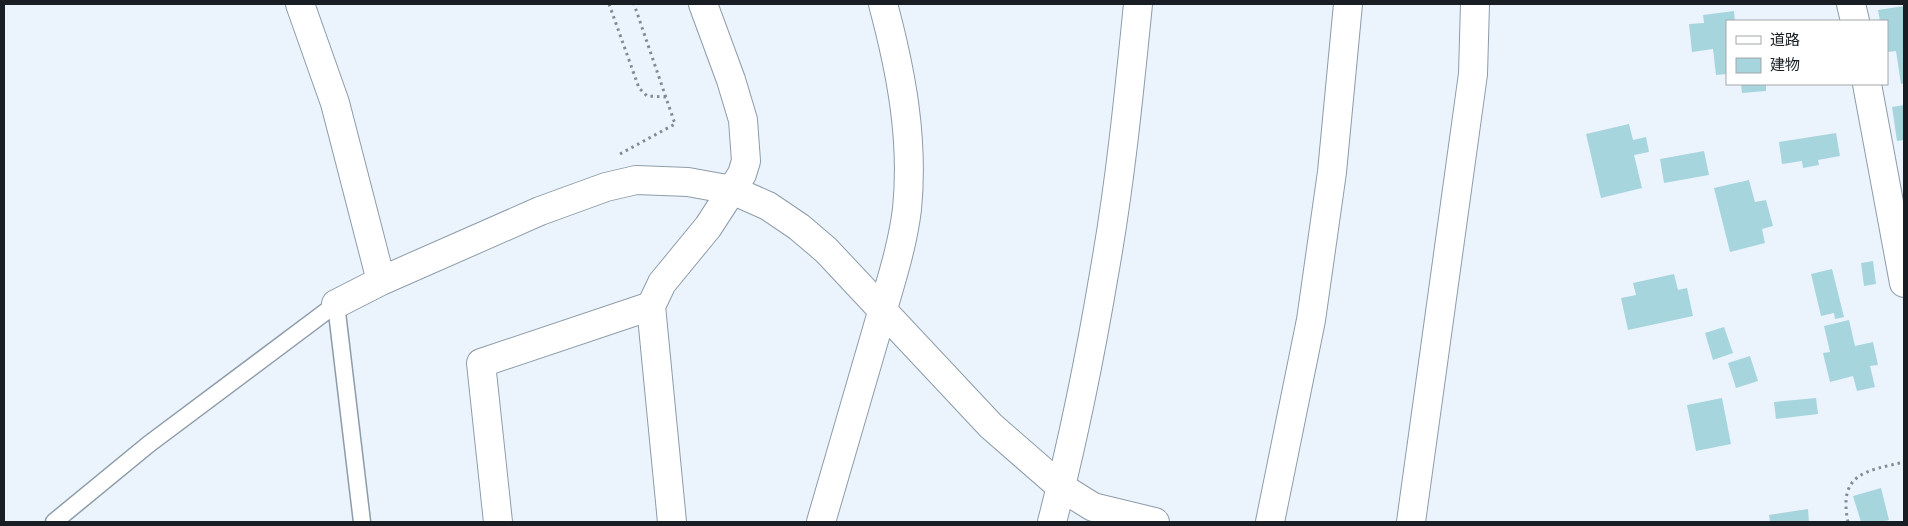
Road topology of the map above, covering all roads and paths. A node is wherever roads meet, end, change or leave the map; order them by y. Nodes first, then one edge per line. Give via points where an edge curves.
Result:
1 (300, 4) edge
2 (609, 4) edge
3 (634, 4) edge
4 (703, 4) edge
5 (883, 4) edge
6 (1138, 4) edge
7 (1348, 4) edge
8 (1475, 4) edge
9 (1851, 4) edge
10 (1855, 20) edge
11 (1867, 85) edge
12 (666, 97) junction
13 (619, 154) dead end
14 (732, 190) junction
15 (381, 281) junction
16 (1904, 283) edge
17 (336, 304) junction
18 (651, 306) junction
19 (883, 309) junction
20 (1904, 462) edge
21 (1061, 487) junction
22 (54, 522) edge
23 (362, 522) edge
24 (498, 522) edge
25 (672, 522) edge
26 (822, 522) edge
27 (1052, 522) edge
28 (1155, 522) edge
29 (1270, 522) edge
30 (1411, 522) edge
31 (1848, 522) edge

1 - 15 street via 335,103
2 - 12 path via 639,88 647,96
3 - 12 path
4 - 14 street via 743,120 746,161
5 - 19 street via 905,106 909,149 906,209 898,256
6 - 21 street via 1105,274
7 - 29 street via 1332,172 1311,320
8 - 30 street via 1473,74
9 - 10 street
11 - 16 street
12 - 13 path via 675,124
14 - 15 street via 688,182 636,180 606,187 540,211
14 - 18 street via 708,227 662,283
14 - 19 street via 768,206 799,226
15 - 17 street
17 - 22 lane via 150,444
17 - 23 lane
18 - 24 street via 481,363
18 - 25 street
19 - 21 street via 991,426
19 - 26 street
20 - 31 path via 1863,472 1848,488 1845,509
21 - 27 street
21 - 28 street via 1093,508

